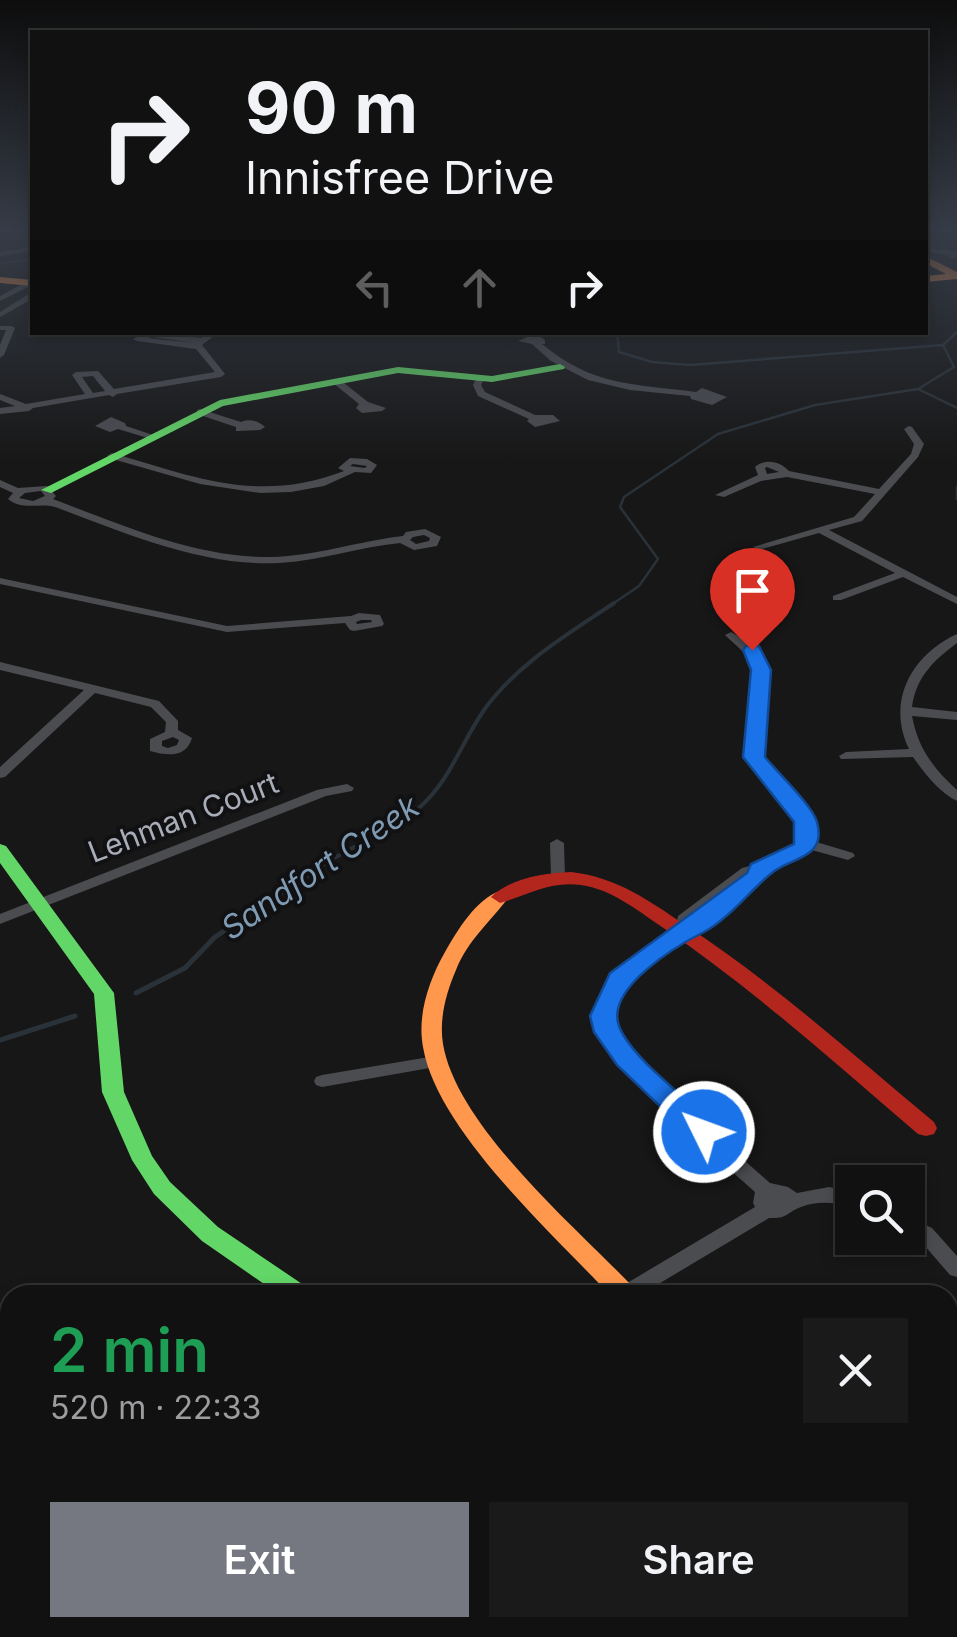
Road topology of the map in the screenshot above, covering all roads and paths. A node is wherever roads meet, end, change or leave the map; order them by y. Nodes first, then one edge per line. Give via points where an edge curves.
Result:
1 (0, 328) edge
2 (149, 335) edge
3 (157, 335) edge
4 (212, 335) edge
5 (201, 344) junction
6 (536, 344) dead end
7 (0, 354) edge
8 (560, 366) junction
9 (480, 379) junction
10 (336, 381) junction
11 (113, 394) junction
12 (695, 394) dead end
13 (0, 397) edge
14 (92, 397) junction
15 (364, 404) dead end
16 (29, 409) junction
17 (0, 410) edge
18 (200, 412) junction
19 (535, 418) dead end
20 (241, 425) dead end
21 (119, 427) dead end
22 (909, 429) dead end
23 (152, 436) junction
24 (112, 456) junction
25 (350, 472) dead end
26 (0, 483) edge
27 (878, 492) junction
28 (47, 495) junction
29 (720, 495) dead end
30 (19, 498) junction
31 (0, 513) edge
32 (823, 532) junction
33 (404, 538) dead end
34 (758, 547) dead end
35 (905, 573) junction
36 (0, 581) edge
37 (837, 598) dead end
38 (957, 601) edge
39 (352, 619) dead end
40 (732, 635) dead end
41 (957, 637) edge
42 (0, 666) edge
43 (92, 689) junction
44 (905, 710) junction
45 (957, 716) edge
46 (171, 734) dead end
47 (914, 753) junction
48 (846, 756) dead end
49 (2, 767) edge
50 (348, 788) dead end
51 (957, 797) edge
52 (557, 843) dead end
53 (806, 844) junction
54 (0, 850) edge
55 (848, 856) dead end
56 (558, 877) junction
57 (41, 903) junction
58 (0, 919) edge
59 (682, 930) junction
60 (435, 1062) junction
61 (322, 1081) dead end
62 (926, 1128) dead end
63 (835, 1195) edge
64 (765, 1200) junction
65 (925, 1237) edge
66 (957, 1269) edge
67 (284, 1285) edge
68 (616, 1285) edge
69 (640, 1285) edge

1 - 7 street via 12,328
2 - 5 street via 136,339
3 - 5 street
4 - 5 street
5 - 11 street via 222,373
6 - 8 street
8 - 9 street
8 - 12 street via 596,381
9 - 10 street via 410,369
9 - 19 street via 481,394
10 - 15 street
10 - 18 street
11 - 14 street
11 - 14 street via 96,373 76,376
13 - 16 street
14 - 16 street
16 - 17 street
18 - 20 street
18 - 23 street
21 - 23 street
22 - 27 street via 918,444 915,455
23 - 24 street
24 - 25 street via 252,491
24 - 28 street
26 - 30 street
27 - 29 street via 786,474
27 - 32 street via 858,519
28 - 30 street
28 - 33 street via 192,548 245,559 316,555
30 - 31 street
32 - 34 street
32 - 35 street
35 - 37 street
35 - 38 street
36 - 39 street via 227,630
40 - 53 street via 752,650 761,670 754,757 805,821
41 - 44 street via 924,658
42 - 43 street
43 - 46 street via 162,708 172,721
43 - 49 street
44 - 45 street
44 - 47 street
47 - 48 street
47 - 51 street
50 - 57 street, Lehman Court
52 - 56 street
53 - 55 street
53 - 59 street via 760,869 696,926
54 - 57 street
56 - 59 street via 614,890
56 - 60 street via 502,896 452,951 434,994
57 - 58 street, Lehman Court
57 - 67 street via 104,993 113,1090 133,1144 160,1189 192,1224
59 - 62 street
59 - 64 street via 619,979 606,999 607,1032
60 - 61 street
60 - 68 street via 457,1110
63 - 64 street via 794,1201 781,1212
64 - 69 street
65 - 66 street

